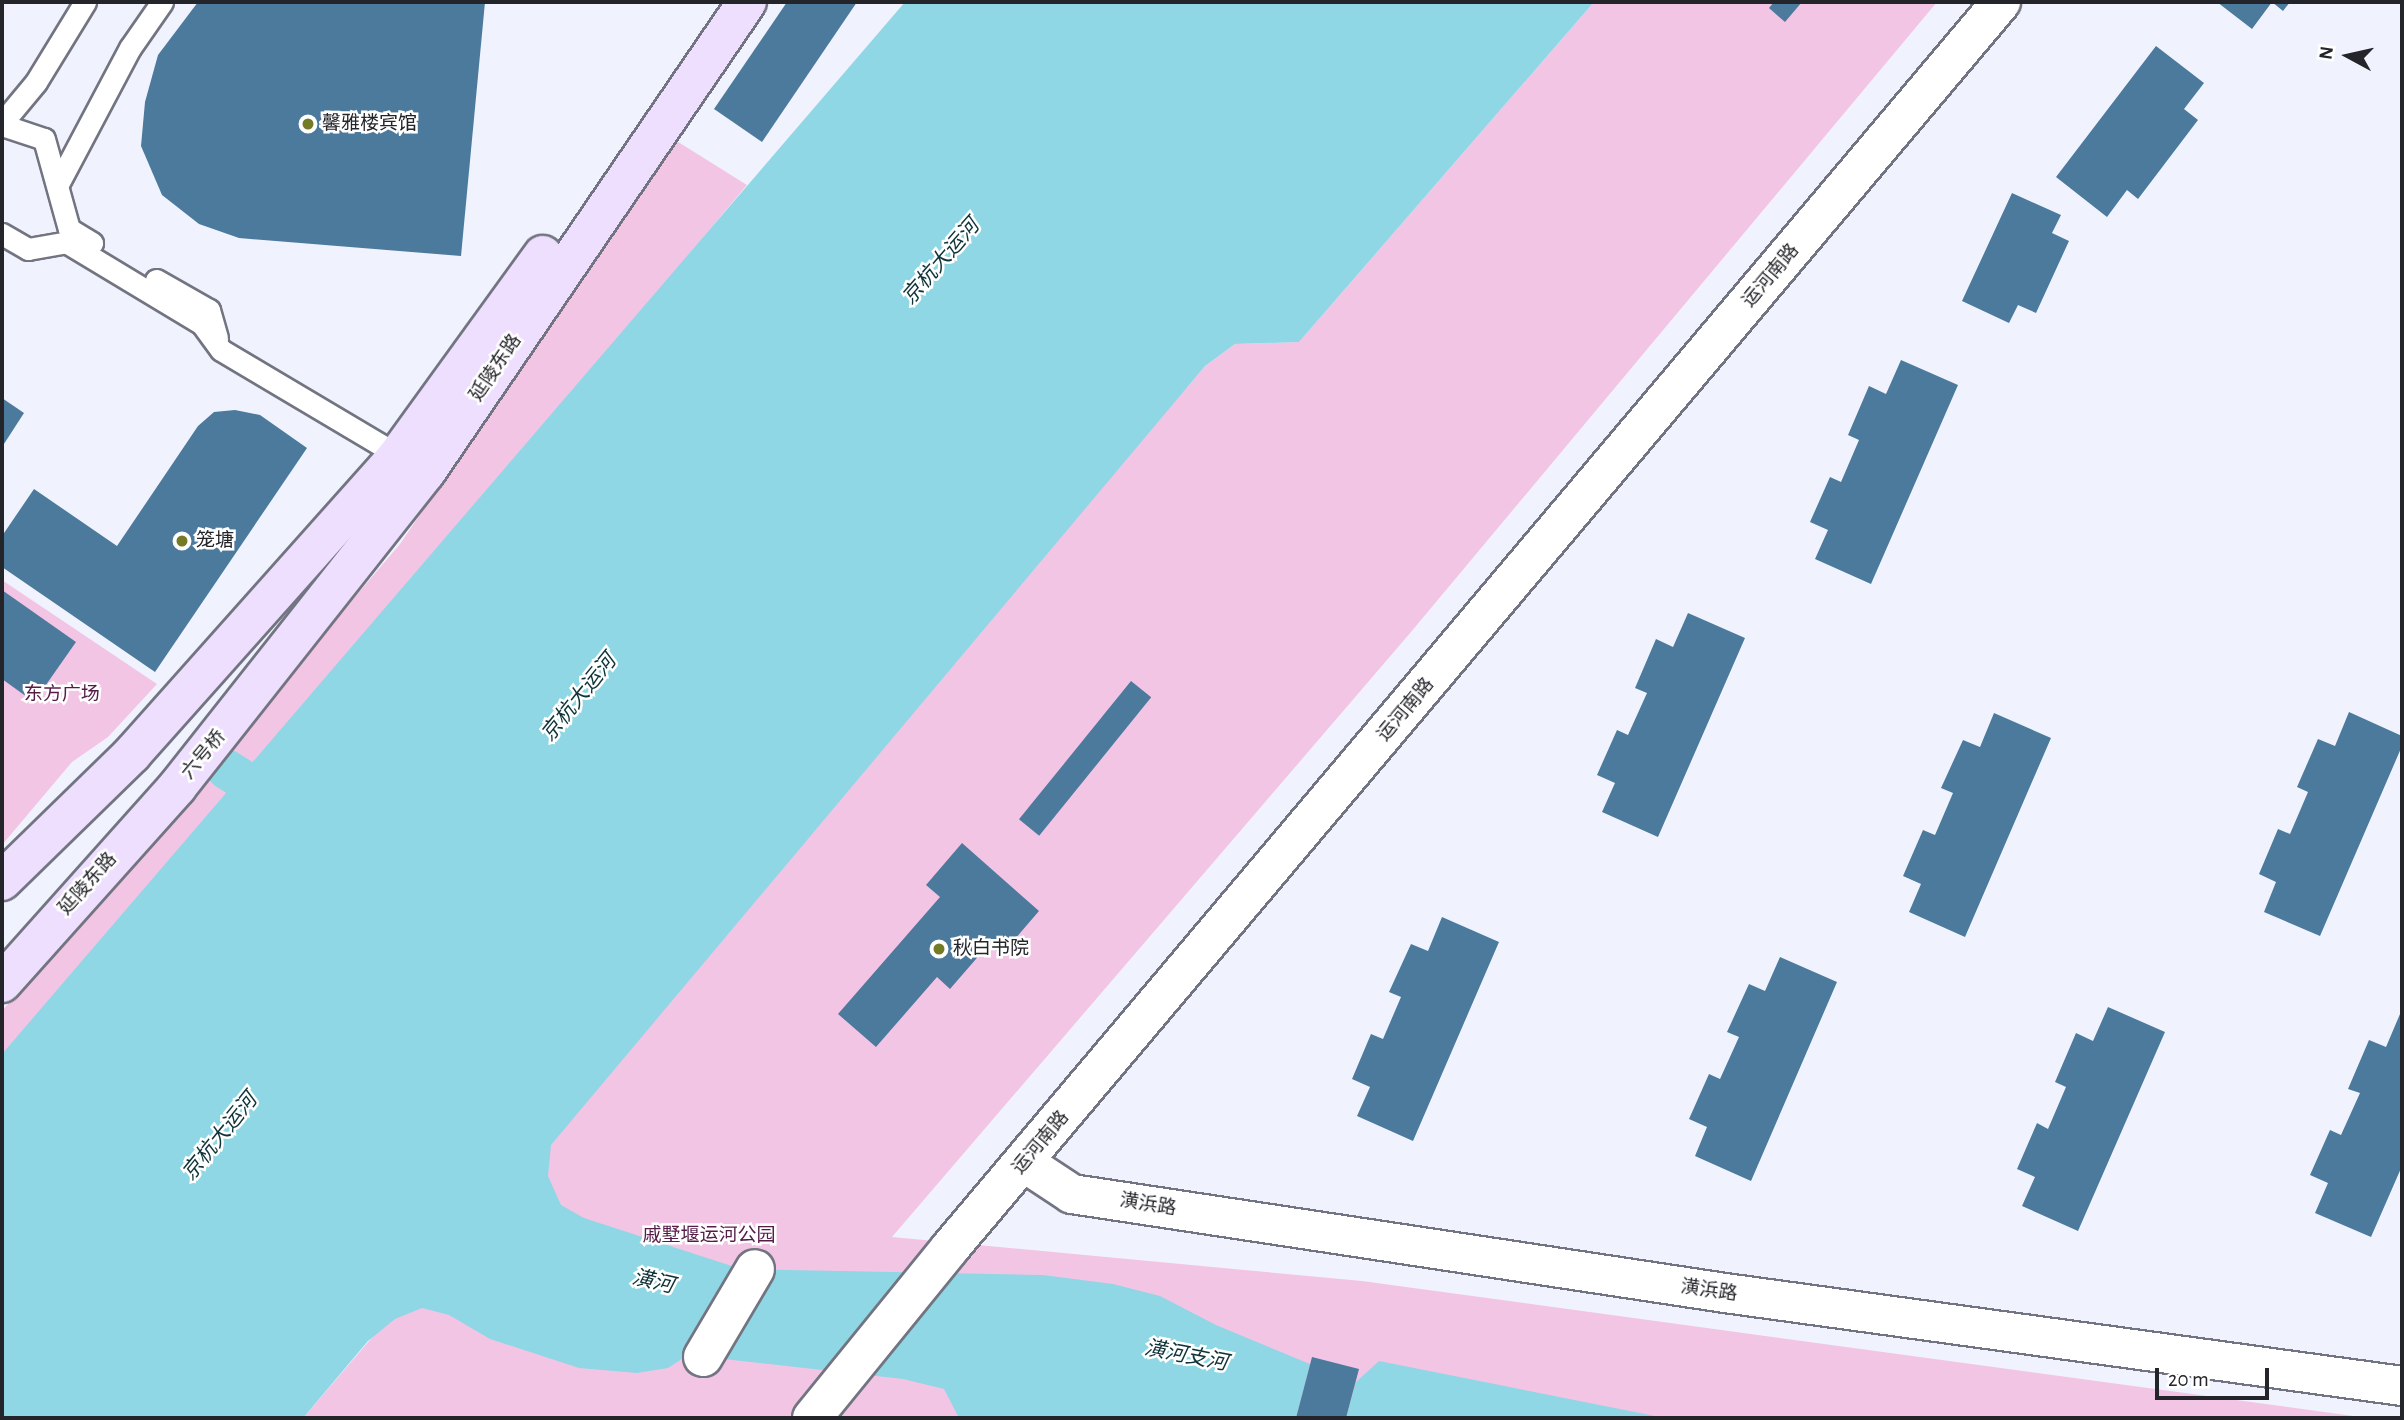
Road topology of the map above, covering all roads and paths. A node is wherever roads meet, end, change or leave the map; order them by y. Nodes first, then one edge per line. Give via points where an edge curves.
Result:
1 (85, 2) edge
2 (162, 2) edge
3 (716, 2) edge
4 (747, 2) edge
5 (2001, 2) edge
6 (2, 124) edge
7 (59, 182) junction
8 (2, 234) edge
9 (221, 350) junction
10 (412, 463) junction
11 (230, 723) joint
12 (177, 787) joint
13 (2, 881) edge
14 (2, 983) edge
15 (1025, 1163) junction
16 (755, 1269) dead end
17 (703, 1357) dead end
18 (2402, 1386) edge
19 (823, 1406) edge

1 - 6 lane via 36,82
2 - 7 lane via 130,48
3 - 10 main road, 延陵东路
4 - 10 main road, 延陵东路
5 - 15 street, 运河南路
6 - 7 lane via 44,139
7 - 9 lane via 69,229 209,310
8 - 9 lane via 28,249 66,242 202,324
9 - 10 lane
10 - 11 main road, 延陵东路
10 - 13 main road, 延陵东路 via 132,754
11 - 12 main road, 六号桥
12 - 14 main road, 延陵东路
15 - 18 street, 潢浜路 via 1072,1194 1725,1293
15 - 19 street, 运河南路
16 - 17 street

